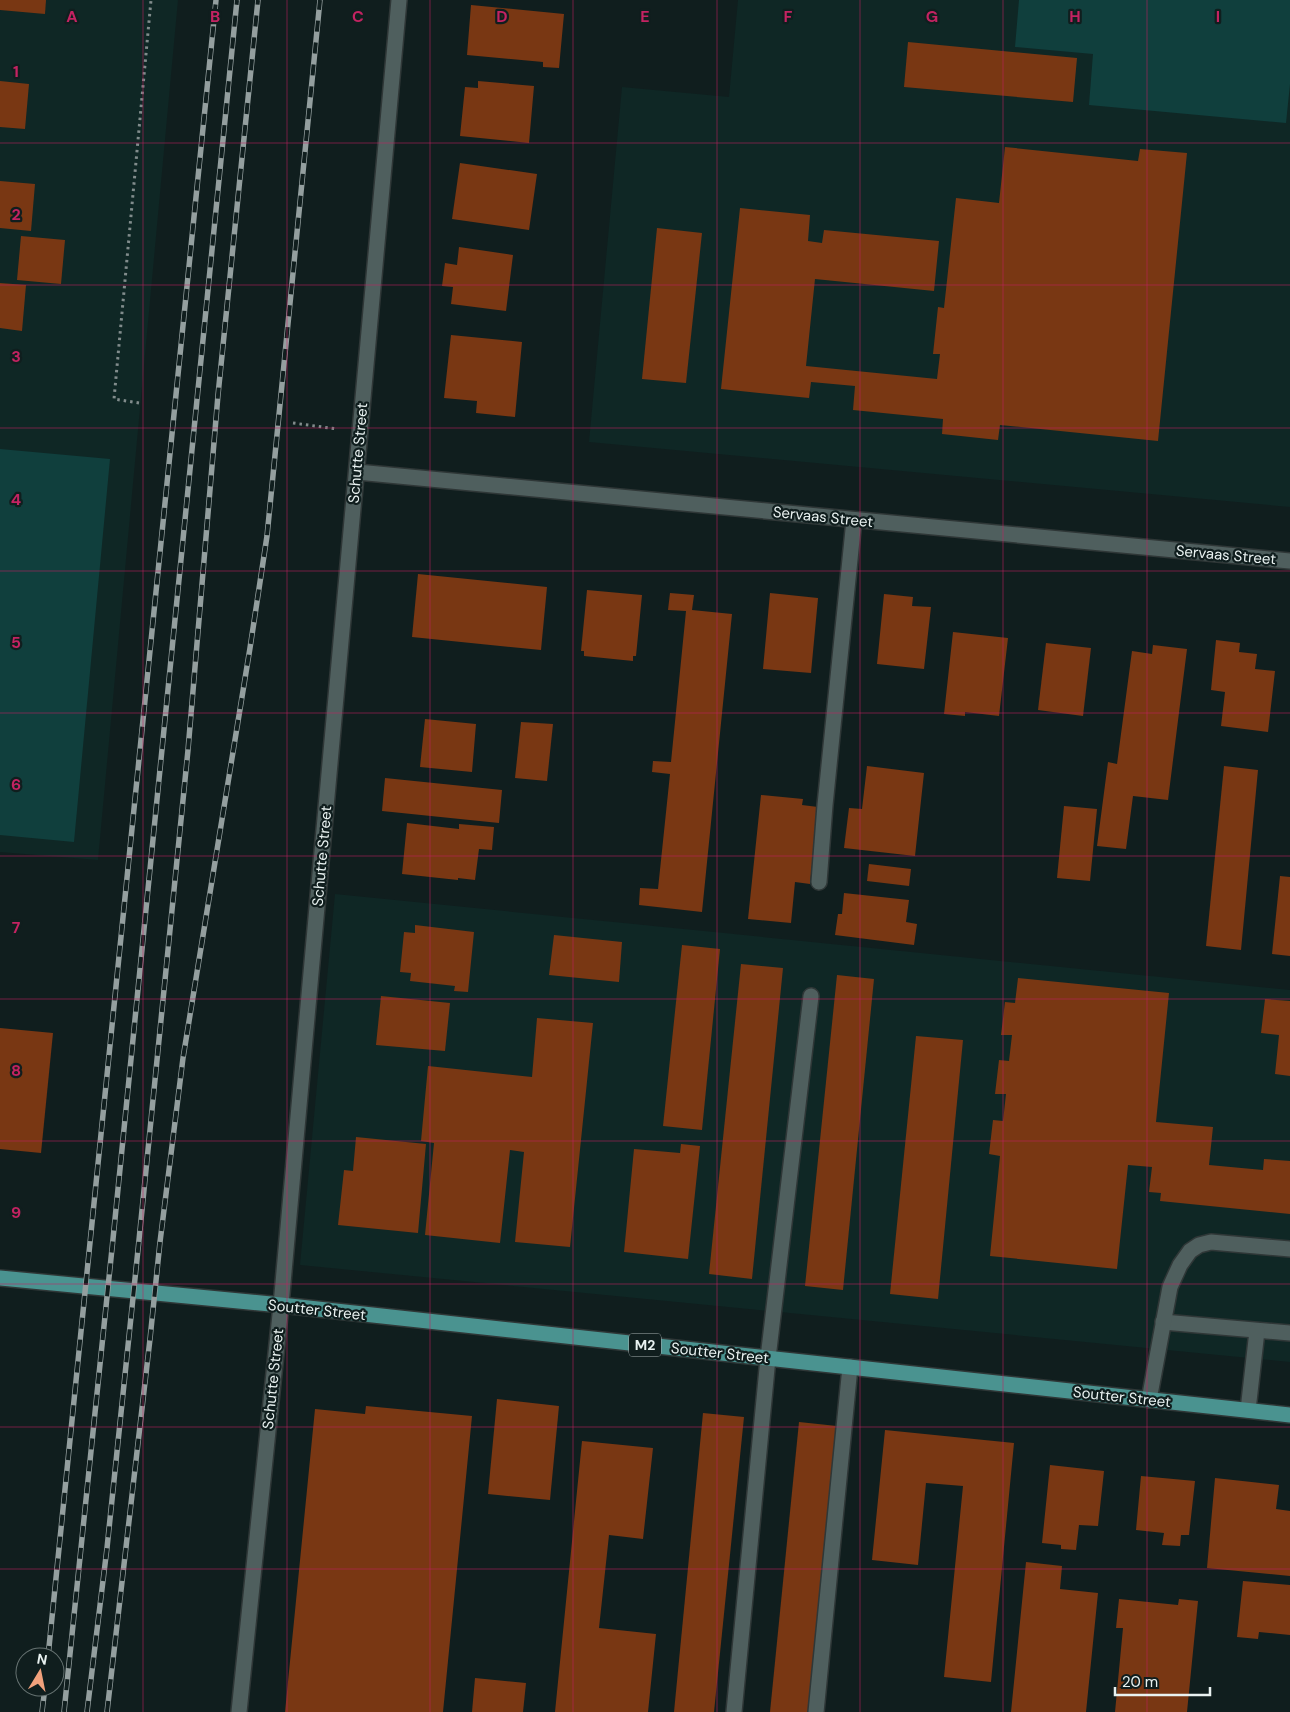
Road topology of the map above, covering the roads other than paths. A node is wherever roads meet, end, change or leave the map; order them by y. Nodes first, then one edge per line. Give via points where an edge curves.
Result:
1 (399, 0) edge
2 (357, 472) junction
3 (854, 520) junction
4 (1290, 561) edge
5 (819, 882) dead end
6 (810, 996) dead end
7 (1290, 1249) edge
8 (0, 1278) edge
9 (280, 1306) junction
10 (1163, 1322) junction
11 (1258, 1331) junction
12 (1290, 1333) edge
13 (768, 1358) junction
14 (850, 1367) junction
15 (1149, 1400) junction
16 (1248, 1410) junction
17 (1290, 1415) edge
18 (239, 1712) edge
19 (734, 1712) edge
20 (816, 1712) edge

1 - 2 street, Schutte Street
2 - 3 street, Servaas Street
2 - 9 street, Schutte Street
3 - 4 street, Servaas Street
3 - 5 street
6 - 13 street
7 - 10 street via 1211,1242 1199,1245 1180,1265 1170,1287
8 - 9 main road, Soutter Street / M2
9 - 13 main road, Soutter Street / M2
9 - 18 street, Schutte Street
10 - 11 street
10 - 15 street
11 - 12 street
11 - 16 street
13 - 14 main road, Soutter Street / M2
13 - 19 street
14 - 15 main road, Soutter Street / M2
14 - 20 street
15 - 16 main road, Soutter Street / M2
16 - 17 main road, Soutter Street / M2

